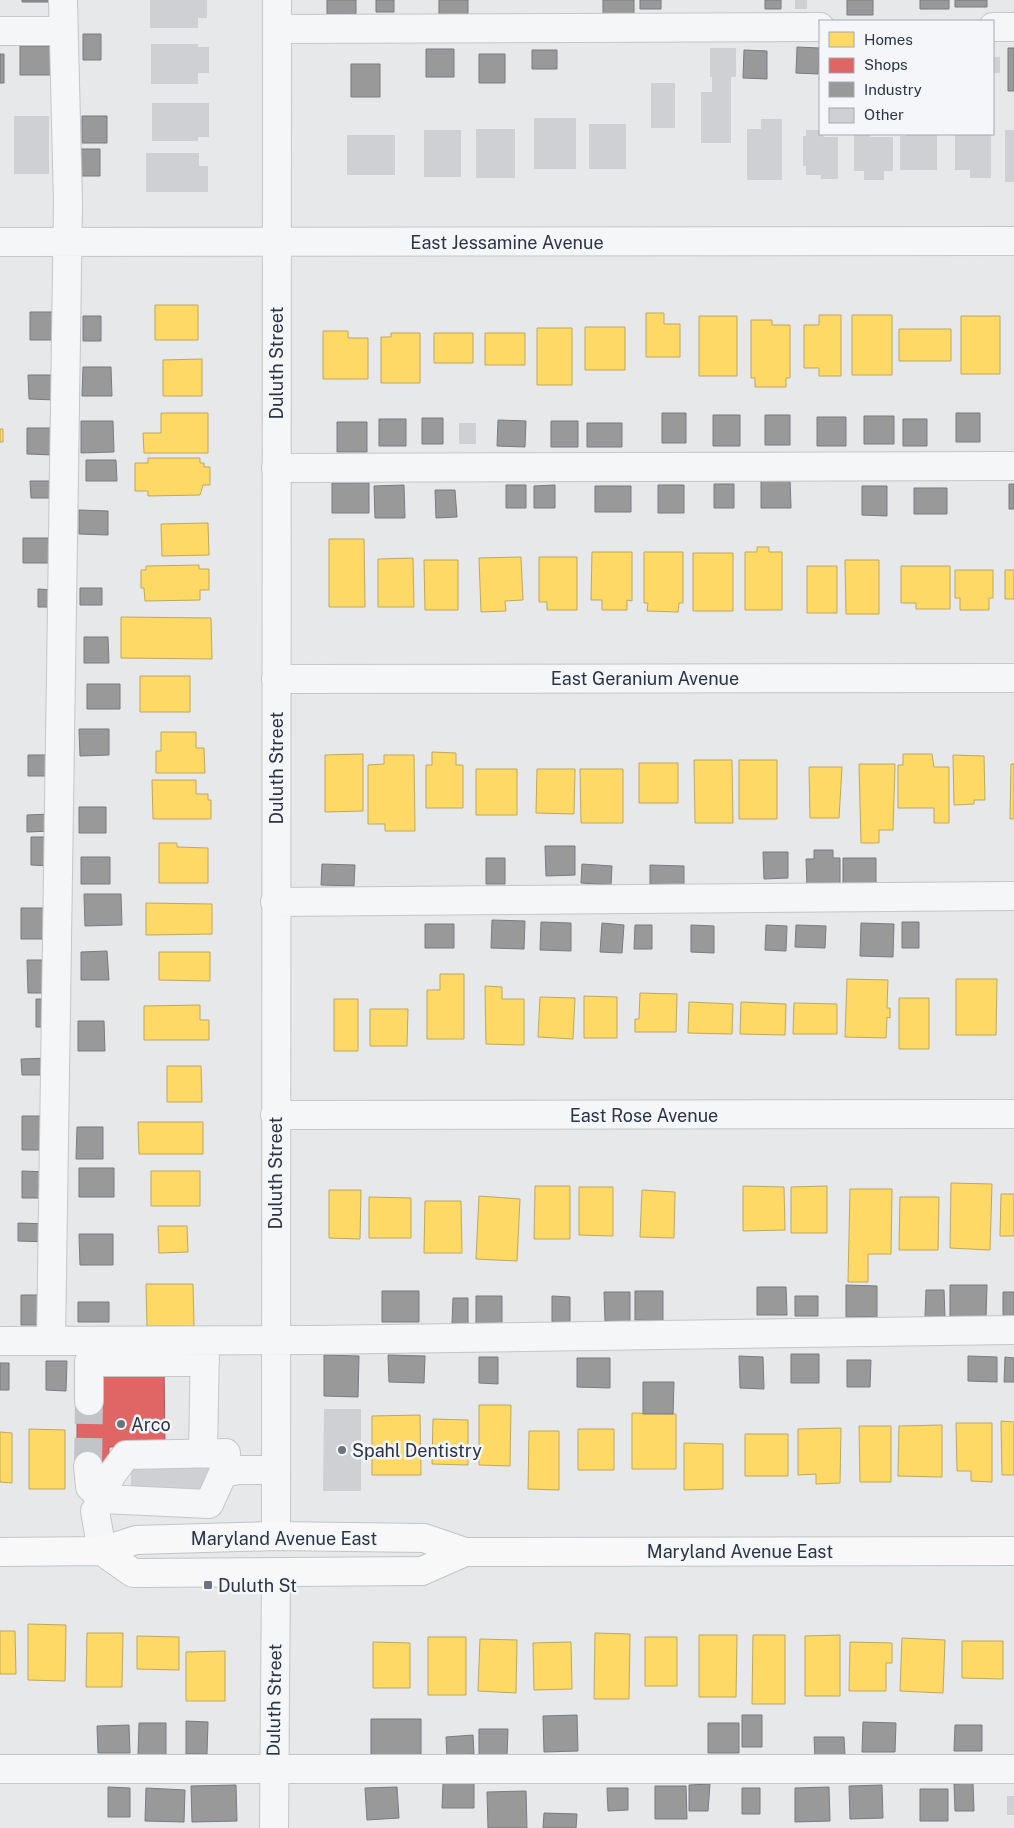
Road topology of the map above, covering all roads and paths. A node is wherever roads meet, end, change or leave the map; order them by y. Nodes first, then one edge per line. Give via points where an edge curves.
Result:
1 (63, 0) edge
2 (277, 0) edge
3 (1014, 26) edge
4 (819, 27) edge
5 (994, 27) edge
6 (277, 29) junction
7 (0, 31) edge
8 (63, 31) junction
9 (1014, 241) edge
10 (0, 242) edge
11 (68, 242) junction
12 (277, 242) junction
13 (1014, 466) edge
14 (276, 468) junction
15 (1014, 678) edge
16 (276, 679) junction
17 (1014, 896) edge
18 (275, 902) junction
19 (1014, 1114) edge
20 (275, 1115) junction
21 (1014, 1330) edge
22 (274, 1340) junction
23 (0, 1341) edge
24 (51, 1341) junction
25 (205, 1351) junction
26 (89, 1401) tunnel mouth
27 (203, 1454) junction
28 (88, 1466) tunnel mouth
29 (274, 1470) junction
30 (223, 1473) junction
31 (103, 1499) junction
32 (276, 1536) junction
33 (102, 1551) junction
34 (1014, 1551) edge
35 (0, 1552) edge
36 (465, 1552) junction
37 (276, 1572) junction
38 (0, 1769) edge
39 (274, 1769) junction
40 (1014, 1769) edge
41 (274, 1828) edge

1 - 8 street
2 - 6 street, Duluth Street
3 - 5 street
4 - 6 street
6 - 12 street, Duluth Street
7 - 8 street
8 - 11 street
9 - 12 street, East Jessamine Avenue
10 - 11 street, East Jessamine Avenue
11 - 12 street, East Jessamine Avenue
11 - 24 street
12 - 14 street, Duluth Street
13 - 14 street
14 - 16 street, Duluth Street
15 - 16 street, East Geranium Avenue
16 - 18 street, Duluth Street
17 - 18 street
18 - 20 street, Duluth Street
19 - 20 street, East Rose Avenue
20 - 22 street, Duluth Street
21 - 22 street
22 - 25 street
22 - 29 street, Duluth Street
23 - 24 street
24 - 25 street
25 - 26 street via 89,1362
25 - 27 street
27 - 30 street via 226,1453
27 - 31 street via 126,1455 110,1477
28 - 31 street via 90,1487
29 - 30 street
29 - 32 street, Duluth Street
30 - 31 street via 209,1504
31 - 33 street via 95,1511
32 - 33 main road, Maryland Avenue East via 136,1540
32 - 36 main road, Maryland Avenue East via 424,1538
33 - 35 main road, Maryland Avenue East
33 - 37 main road, Maryland Avenue East via 133,1573
34 - 36 main road, Maryland Avenue East
36 - 37 main road, Maryland Avenue East via 422,1571
37 - 39 street, Duluth Street
38 - 39 street
39 - 40 street
39 - 41 street, Duluth Street

